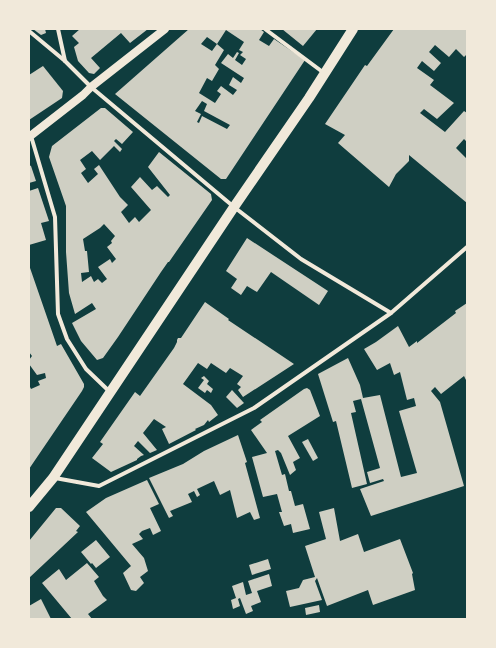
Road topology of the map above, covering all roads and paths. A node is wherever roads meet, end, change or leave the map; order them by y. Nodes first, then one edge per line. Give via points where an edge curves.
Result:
1 (58, 29) edge
2 (165, 29) edge
3 (265, 29) edge
4 (353, 29) edge
5 (29, 31) edge
6 (65, 61) junction
7 (325, 73) junction
8 (91, 87) junction
9 (30, 137) edge
10 (234, 207) junction
11 (467, 247) edge
12 (391, 313) junction
13 (110, 392) junction
14 (53, 478) junction
15 (29, 508) edge

1 - 6 street
2 - 8 main road
3 - 7 street
4 - 7 main road
5 - 6 street
6 - 8 street
7 - 10 main road
8 - 9 main road
8 - 10 street
9 - 13 street via 55,217 58,314 67,339 86,370
10 - 12 street via 301,259
10 - 13 main road
11 - 12 street
12 - 14 street via 254,408 99,486
13 - 14 main road
14 - 15 main road

